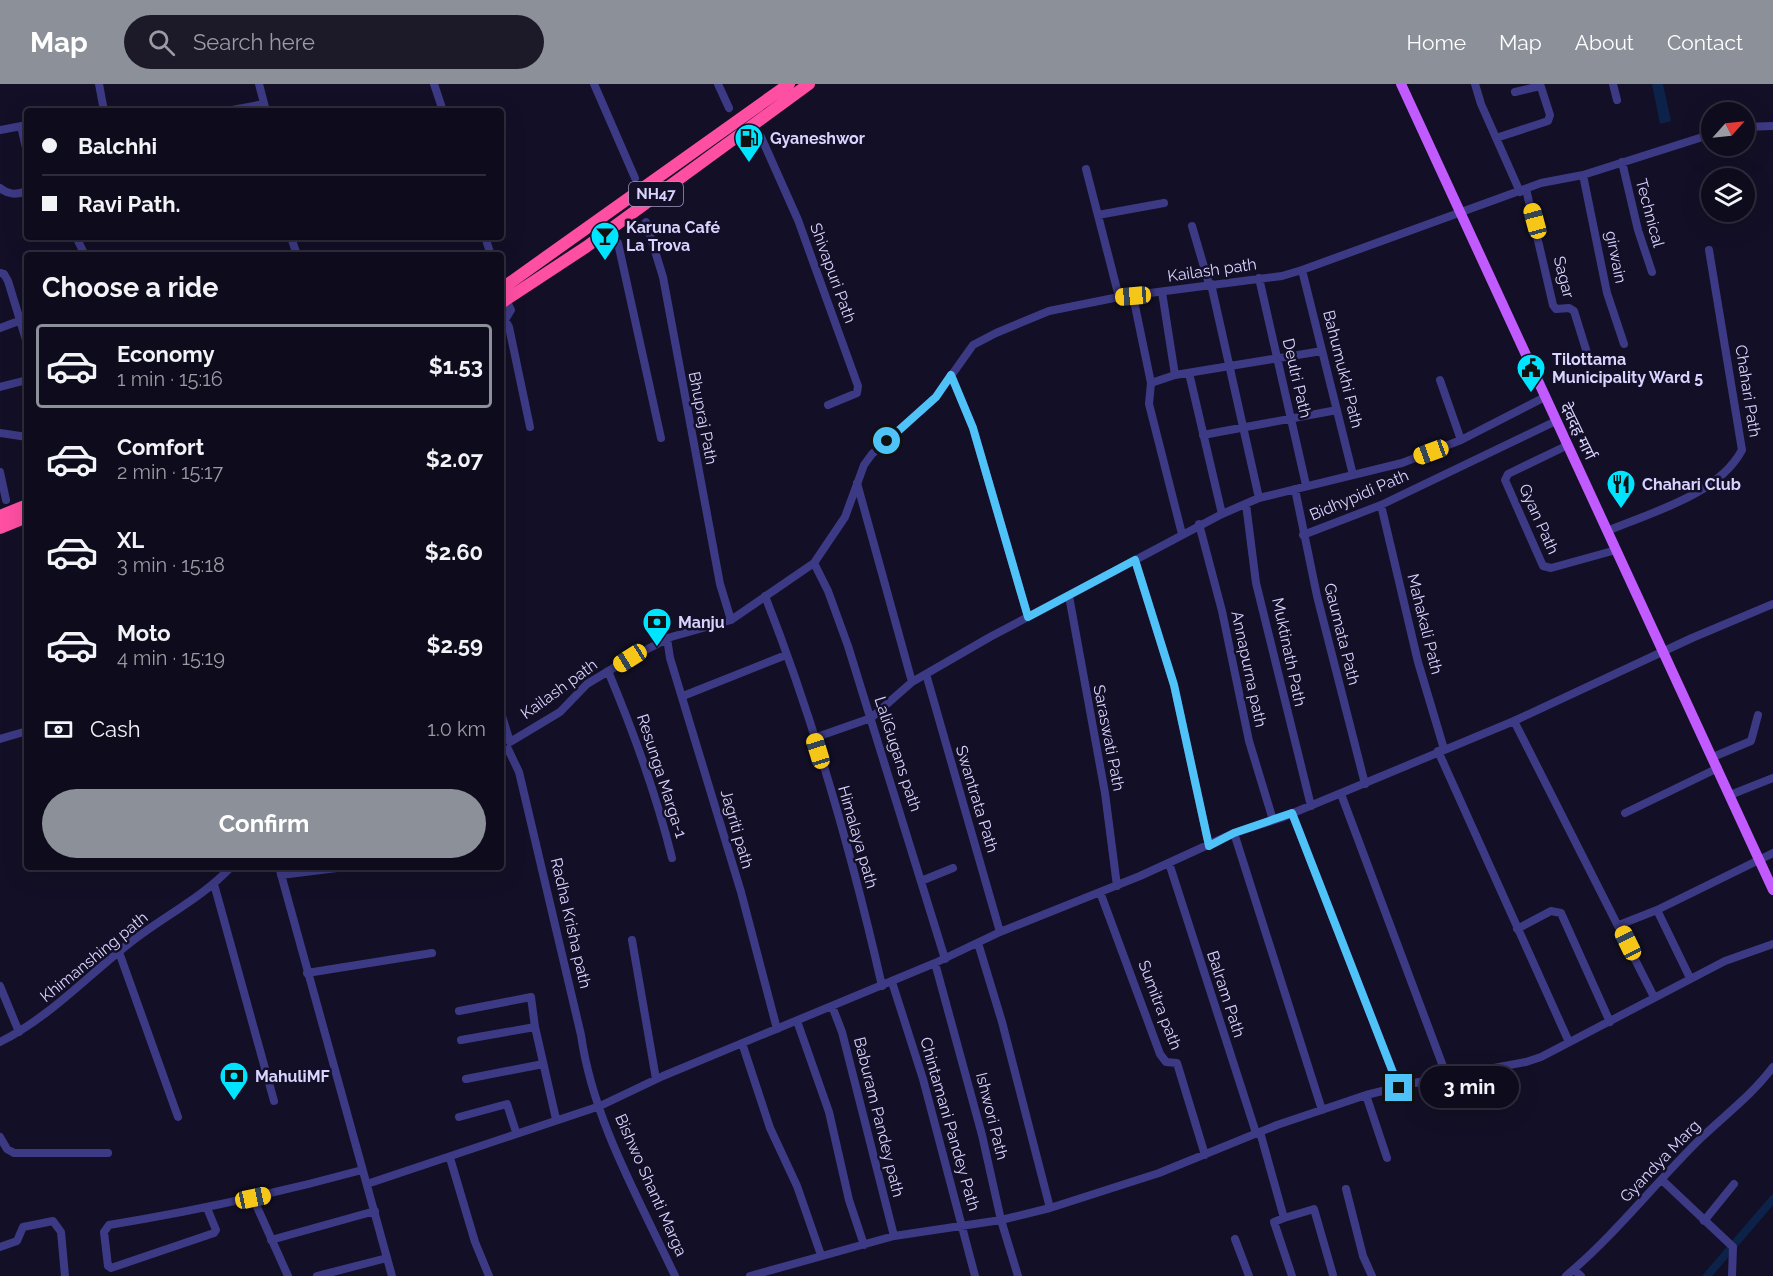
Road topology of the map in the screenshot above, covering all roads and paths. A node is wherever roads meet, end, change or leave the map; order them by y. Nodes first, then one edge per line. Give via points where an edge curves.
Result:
1 (99, 84) edge
2 (259, 84) edge
3 (434, 84) edge
4 (594, 84) edge
5 (718, 84) edge
6 (789, 84) edge
7 (808, 84) edge
8 (1401, 84) edge
9 (1475, 84) edge
10 (1613, 84) edge
11 (1540, 85) edge
12 (1515, 92) dead end
13 (1617, 100) dead end
14 (265, 107) edge
15 (104, 108) edge
16 (442, 108) edge
17 (729, 108) dead end
18 (24, 126) edge
19 (1773, 126) edge
20 (1755, 127) edge
21 (0, 130) edge
22 (761, 137) dead end
23 (1701, 137) edge
24 (1496, 138) junction
25 (1622, 162) junction
26 (1086, 169) dead end
27 (1583, 175) junction
28 (635, 178) dead end
29 (0, 188) edge
30 (1523, 190) junction
31 (24, 192) edge
32 (1164, 203) dead end
33 (1461, 213) junction
34 (1098, 215) junction
35 (646, 222) dead end
36 (1192, 226) dead end
37 (618, 243) dead end
38 (1709, 250) dead end
39 (1302, 270) junction
40 (1652, 272) dead end
41 (0, 273) edge
42 (1259, 278) junction
43 (1210, 284) junction
44 (1162, 292) junction
45 (504, 293) edge
46 (504, 293) edge
47 (1133, 296) junction
48 (1119, 297) junction
49 (504, 298) edge
50 (24, 320) edge
51 (0, 328) edge
52 (1624, 344) dead end
53 (1322, 351) junction
54 (1588, 356) dead end
55 (1276, 360) junction
56 (1230, 367) junction
57 (1189, 373) junction
58 (951, 375) junction
59 (1175, 375) junction
60 (1440, 380) dead end
61 (24, 381) edge
62 (1151, 383) junction
63 (0, 387) edge
64 (1545, 397) junction
65 (828, 405) dead end
66 (1337, 410) junction
67 (1291, 418) junction
68 (1556, 421) junction
69 (530, 427) dead end
70 (1243, 427) junction
71 (0, 433) edge
72 (1203, 435) junction
73 (24, 437) edge
74 (661, 438) dead end
75 (1461, 440) junction
76 (1566, 446) junction
77 (0, 472) edge
78 (1353, 476) junction
79 (857, 482) junction
80 (1306, 485) junction
81 (1295, 489) junction
82 (1259, 498) junction
83 (6, 500) dead end
84 (1246, 504) junction
85 (1381, 505) junction
86 (24, 506) edge
87 (1222, 514) junction
88 (0, 516) edge
89 (24, 518) edge
90 (1199, 524) junction
91 (0, 528) edge
92 (1607, 531) junction
93 (1182, 534) junction
94 (1303, 535) junction
95 (1617, 550) junction
96 (1135, 560) junction
97 (814, 563) junction
98 (765, 596) junction
99 (1069, 596) junction
100 (1773, 604) edge
101 (1028, 617) junction
102 (731, 620) junction
103 (667, 638) junction
104 (1664, 653) junction
105 (786, 655) junction
106 (608, 671) junction
107 (926, 674) junction
108 (912, 682) junction
109 (683, 696) junction
110 (1758, 715) dead end
111 (871, 718) junction
112 (1514, 721) junction
113 (24, 732) edge
114 (814, 738) junction
115 (0, 739) edge
116 (506, 748) edge
117 (1441, 750) junction
118 (1713, 757) junction
119 (1718, 768) junction
120 (1773, 778) edge
121 (1365, 784) junction
122 (1341, 794) junction
123 (1730, 795) junction
124 (1311, 806) junction
125 (1292, 813) junction
126 (1625, 813) dead end
127 (1273, 820) junction
128 (1234, 833) junction
129 (1209, 846) junction
130 (1773, 853) edge
131 (672, 858) dead end
132 (1761, 861) junction
133 (1168, 863) junction
134 (953, 868) dead end
135 (228, 870) edge
136 (296, 870) edge
137 (280, 871) edge
138 (921, 881) junction
139 (214, 884) junction
140 (1117, 886) junction
141 (1773, 890) edge
142 (1100, 892) junction
143 (1657, 910) junction
144 (1619, 925) junction
145 (1517, 929) junction
146 (1000, 932) junction
147 (632, 940) dead end
148 (978, 943) junction
149 (1773, 944) edge
150 (119, 952) junction
151 (432, 953) dead end
152 (945, 958) junction
153 (935, 963) junction
154 (307, 973) junction
155 (1690, 978) junction
156 (892, 981) junction
157 (882, 986) junction
158 (0, 987) edge
159 (1654, 998) junction
160 (832, 1006) junction
161 (459, 1011) dead end
162 (797, 1021) junction
163 (1610, 1022) junction
164 (535, 1027) junction
165 (777, 1029) junction
166 (19, 1032) junction
167 (461, 1040) dead end
168 (0, 1042) edge
169 (1569, 1042) junction
170 (742, 1043) junction
171 (543, 1064) junction
172 (1773, 1066) edge
173 (1447, 1077) junction
174 (466, 1079) dead end
175 (656, 1079) junction
176 (1399, 1088) junction
177 (1366, 1095) junction
178 (274, 1101) dead end
179 (600, 1106) junction
180 (1322, 1110) junction
181 (178, 1117) dead end
182 (459, 1117) dead end
183 (556, 1119) junction
184 (516, 1132) junction
185 (1258, 1132) junction
186 (0, 1137) edge
187 (108, 1153) dead end
188 (1205, 1155) junction
189 (450, 1158) junction
190 (1387, 1158) dead end
191 (362, 1170) junction
192 (1662, 1180) junction
193 (367, 1184) junction
194 (1734, 1184) dead end
195 (1346, 1189) dead end
196 (253, 1198) junction
197 (207, 1208) junction
198 (1050, 1208) junction
199 (375, 1212) junction
200 (1284, 1218) junction
201 (1001, 1220) junction
202 (1704, 1221) junction
203 (962, 1224) junction
204 (894, 1236) junction
205 (1235, 1239) dead end
206 (271, 1240) junction
207 (864, 1245) junction
208 (0, 1247) edge
209 (821, 1255) junction
210 (387, 1258) junction
211 (1577, 1273) edge
212 (337, 1274) edge
213 (1333, 1275) edge
214 (65, 1276) edge
215 (288, 1276) edge
216 (316, 1276) edge
217 (392, 1276) edge
218 (489, 1276) edge
219 (675, 1276) edge
220 (750, 1276) edge
221 (975, 1276) edge
222 (1018, 1276) edge
223 (1249, 1276) edge
224 (1292, 1276) edge
225 (1372, 1276) edge
226 (1566, 1276) edge
227 (1732, 1276) edge

1 - 15 street
2 - 14 street
3 - 16 street
4 - 28 street
5 - 17 street
6 - 45 highway, NH47
7 - 46 highway, NH47 via 585,247
8 - 33 main road, देवदह मार्ग
9 - 24 street
10 - 13 street
11 - 12 street
11 - 24 street via 1550,115 1548,122
18 - 21 street
19 - 20 street
22 - 65 street, Shivapuri Path via 798,220 858,386 857,393
23 - 25 street, Kailash path
24 - 30 street
25 - 27 street, Kailash path
25 - 40 street, Technical
26 - 34 street
27 - 30 street, Kailash path
27 - 52 street, girwain via 1607,293
29 - 31 street via 16,195
30 - 33 street, Kailash path
30 - 54 street, Sagar via 1553,305 1556,309 1574,311
32 - 34 street
33 - 39 street, Kailash path
33 - 64 main road, देवदह मार्ग
34 - 48 street
35 - 102 street, Bhupraj Path via 663,277 708,527
36 - 43 street
37 - 74 street
38 - 92 street, Chahari Path via 1742,450 1730,469 1710,486
39 - 42 street, Kailash path
39 - 53 street, Bahumukhi Path
41 - 50 street via 8,281
42 - 43 street, Kailash path
42 - 55 street, Deulri Path
43 - 44 street, Kailash path
43 - 56 street
44 - 47 street, Kailash path
44 - 59 street
47 - 48 street, Kailash path
47 - 62 street
48 - 58 street, Kailash path via 1049,311 977,342
49 - 69 street via 511,310 505,320
50 - 51 street
53 - 55 street
53 - 66 street, Bahumukhi Path
55 - 56 street
55 - 67 street, Deulri Path
56 - 57 street
56 - 70 street
57 - 59 street
57 - 72 street
58 - 79 street, Kailash path via 936,397 872,454
58 - 101 street via 973,428
59 - 62 street
60 - 75 street
61 - 63 street
62 - 93 street via 1149,404
64 - 68 main road, देवदह मार्ग
64 - 75 street
66 - 67 street
66 - 78 street, Bahumukhi Path
67 - 70 street
67 - 80 street, Deulri Path
68 - 76 main road, देवदह मार्ग
68 - 85 street, Bidhypidi Path
70 - 72 street
70 - 82 street
71 - 73 street
72 - 87 street
75 - 78 street via 1402,463
76 - 92 main road, देवदह मार्ग
76 - 95 street, Gyan Path via 1508,474 1505,480 1543,566 1551,568
77 - 83 street
78 - 80 street
79 - 97 street, Kailash path via 845,517
79 - 108 street
80 - 81 street
81 - 82 street
81 - 94 street, Gaumata Path
82 - 84 street
84 - 87 street
84 - 124 street, Muktinath Path via 1256,583
85 - 94 street, Bidhypidi Path
85 - 117 street, Mahakali Path
86 - 88 highway
87 - 90 street
89 - 91 highway
90 - 93 street
90 - 127 street, Annapurna path via 1249,741
92 - 95 main road, देवदह मार्ग
93 - 96 street
94 - 121 street, Gaumata Path
95 - 104 main road, देवदह मार्ग
96 - 99 street
96 - 129 street via 1167,663
97 - 98 street, Kailash path
97 - 111 street, LaliGugans path via 834,607
98 - 102 street, Kailash path
98 - 105 street, Himalaya path
99 - 101 street
99 - 140 street, Saraswati Path via 1105,793
100 - 104 street
101 - 107 street
102 - 103 street, Kailash path
103 - 106 street, Kailash path
103 - 109 street, Jagriti path
104 - 112 street
104 - 118 main road, देवदह मार्ग
105 - 109 street
105 - 114 street, Himalaya path
106 - 116 street, Kailash path via 587,684 560,712
106 - 131 street, Resunga Marga-1 via 641,748
107 - 108 street
107 - 146 street, Swantrata Path
108 - 111 street
109 - 165 street, Jagriti path
110 - 118 street via 1751,741
111 - 114 street
111 - 138 street, LaliGugans path
112 - 117 street
112 - 144 street
113 - 115 street
114 - 157 street, Himalaya path via 855,876
116 - 179 street, Radha Krisha path via 519,772 586,1067
117 - 121 street
117 - 145 street, Mahakali Path
118 - 119 main road, देवदह मार्ग
119 - 123 main road, देवदह मार्ग
119 - 126 street
120 - 123 street
121 - 122 street
122 - 124 street
122 - 173 street
123 - 132 main road, देवदह मार्ग
124 - 125 street
125 - 127 street
125 - 176 street
127 - 128 street
128 - 129 street
128 - 180 street
129 - 133 street
130 - 132 street
132 - 141 main road, देवदह मार्ग
132 - 143 street
133 - 140 street
133 - 185 street, Balram Path
134 - 138 street
135 - 139 street, Khimanshing path
136 - 137 street
137 - 154 street
138 - 152 street, LaliGugans path
139 - 150 street, Khimanshing path
139 - 178 street
140 - 142 street
142 - 146 street
142 - 188 street, Sumitra path via 1160,1054 1166,1062 1177,1063
143 - 144 street
143 - 155 street
144 - 159 street
145 - 163 street via 1551,911 1561,913
145 - 169 street, Mahakali Path
146 - 148 street
147 - 175 street
148 - 152 street
148 - 198 street
149 - 155 street
150 - 166 street, Khimanshing path via 49,1012
150 - 181 street
151 - 154 street
152 - 153 street
153 - 156 street
153 - 201 street, Ishwori Path
154 - 191 street
155 - 159 street
156 - 157 street
156 - 203 street, Chintamani Pandey Path
157 - 160 street
158 - 166 street
159 - 163 street
160 - 162 street
160 - 204 street, Baburam Pandey path
161 - 164 street via 531,997
162 - 165 street
162 - 207 street via 829,1112 849,1200
163 - 169 street
164 - 167 street
164 - 171 street
165 - 170 street
166 - 168 street, Khimanshing path
169 - 173 street via 1526,1062
170 - 175 street
170 - 209 street via 770,1128 797,1186
171 - 174 street
171 - 183 street
172 - 192 street, Gyandya Marg via 1759,1085
173 - 176 street
175 - 179 street
176 - 177 street
177 - 180 street
177 - 190 street
179 - 183 street
179 - 219 street, Bishwo Shanti Marga via 627,1176
180 - 185 street
182 - 184 street via 507,1104
183 - 184 street
184 - 189 street
185 - 188 street
185 - 200 street, Balram Path
186 - 187 street via 14,1153
188 - 198 street
189 - 193 street
189 - 218 street
191 - 193 street
191 - 196 street
192 - 202 street
192 - 211 street, Gyandya Marg
193 - 199 street
194 - 202 street
195 - 225 street
196 - 197 street
196 - 206 street
197 - 197 street via 214,1233 108,1266 104,1228
198 - 201 street
199 - 206 street
199 - 210 street
200 - 213 street via 1314,1209
200 - 224 street via 1274,1222
201 - 203 street
201 - 222 street, Ishwori Path
202 - 227 street via 1730,1245
203 - 204 street
203 - 221 street, Chintamani Pandey Path
204 - 207 street
205 - 223 street
206 - 215 street
207 - 209 street
208 - 214 street via 17,1241 22,1227 53,1221 61,1232
209 - 220 street
210 - 212 street
210 - 217 street
211 - 226 street, Gyandya Marg
212 - 216 street

